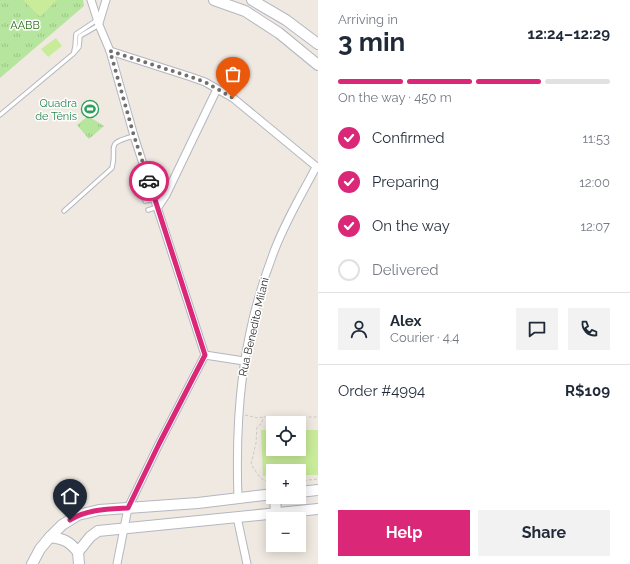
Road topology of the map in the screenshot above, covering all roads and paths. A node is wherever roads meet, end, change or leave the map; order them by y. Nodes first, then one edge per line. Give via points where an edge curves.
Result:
1 (91, 0) edge
2 (106, 0) edge
3 (214, 0) edge
4 (251, 0) edge
5 (245, 11) junction
6 (98, 23) junction
7 (318, 44) edge
8 (110, 51) junction
9 (318, 65) edge
10 (217, 89) junction
11 (0, 115) edge
12 (134, 136) junction
13 (317, 168) edge
14 (166, 195) junction
15 (155, 198) junction
16 (145, 201) dead end
17 (158, 207) junction
18 (148, 210) dead end
19 (64, 211) dead end
20 (205, 355) junction
21 (244, 361) junction
22 (238, 414) junction
23 (264, 417) junction
24 (318, 417) edge
25 (318, 479) edge
26 (306, 480) edge
27 (266, 482) edge
28 (318, 490) edge
29 (306, 491) edge
30 (266, 495) edge
31 (238, 498) junction
32 (198, 503) junction
33 (128, 508) junction
34 (318, 509) edge
35 (286, 512) edge
36 (266, 514) edge
37 (237, 517) junction
38 (200, 521) junction
39 (125, 528) junction
40 (50, 537) junction
41 (78, 552) junction
42 (32, 564) edge
43 (79, 564) edge
44 (117, 564) edge
45 (247, 564) edge

1 - 6 street
2 - 6 street
3 - 5 street
4 - 5 street
4 - 7 street via 286,20
5 - 9 street via 279,33
6 - 8 street
6 - 11 lane via 80,36 79,47 73,54
8 - 10 street via 191,77
8 - 12 street
10 - 13 street via 233,98
10 - 14 street
12 - 15 street
12 - 19 lane via 114,144 112,168
13 - 21 street, Rua Benedito Milani via 288,220 272,256 259,296
14 - 15 street
14 - 17 street
15 - 16 lane
15 - 17 street
17 - 18 lane
17 - 20 street
20 - 21 street
20 - 33 street
21 - 22 street, Rua Benedito Milani
22 - 23 path
22 - 31 street, Rua Benedito Milani
23 - 24 path
23 - 27 path via 257,427 251,464
25 - 26 path
28 - 29 street
30 - 31 street
31 - 32 street
32 - 33 street
32 - 38 street
33 - 39 street
33 - 40 street via 99,510 78,515 62,525
34 - 35 street
36 - 37 street
37 - 38 street
37 - 45 street
38 - 39 street
39 - 41 street via 98,531
39 - 44 street
40 - 41 street via 72,544
40 - 42 street
41 - 43 street

